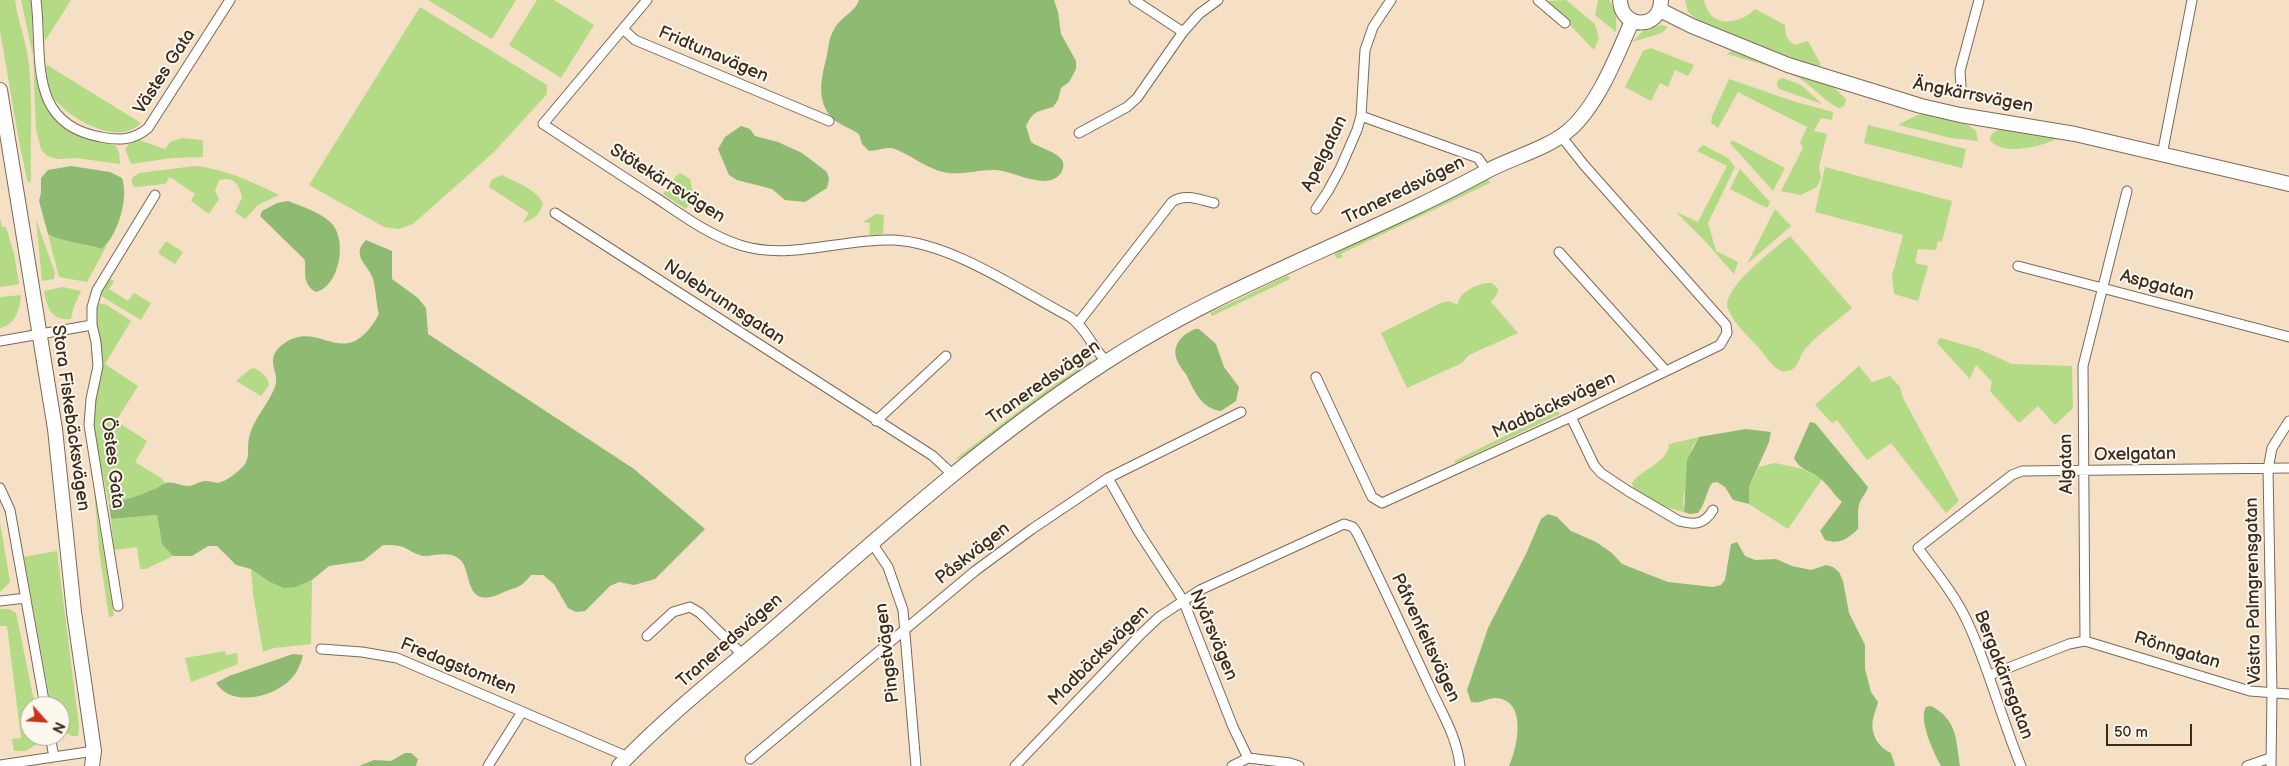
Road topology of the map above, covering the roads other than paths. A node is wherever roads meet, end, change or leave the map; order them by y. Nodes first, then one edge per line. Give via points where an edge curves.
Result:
1 (36, 0) edge
2 (230, 0) edge
3 (647, 0) edge
4 (1134, 0) edge
5 (1218, 0) edge
6 (1391, 0) edge
7 (1538, 0) edge
8 (1620, 0) edge
9 (1979, 0) edge
10 (2192, 0) edge
11 (1660, 5) edge
12 (1632, 21) junction
13 (1565, 23) dead end
14 (623, 29) junction
15 (1182, 32) junction
16 (1961, 86) dead end
17 (0, 90) edge
18 (1361, 116) junction
19 (829, 121) dead end
20 (1079, 133) dead end
21 (1561, 136) junction
22 (2162, 155) junction
23 (1488, 171) junction
24 (2289, 184) edge
25 (2127, 191) dead end
26 (155, 194) dead end
27 (1214, 203) dead end
28 (1316, 209) dead end
29 (555, 213) dead end
30 (1560, 252) dead end
31 (2018, 266) dead end
32 (2102, 289) junction
33 (1078, 323) junction
34 (92, 325) junction
35 (40, 333) junction
36 (2289, 338) edge
37 (0, 341) edge
38 (946, 356) dead end
39 (1106, 361) junction
40 (1666, 370) junction
41 (1316, 377) dead end
42 (1241, 412) dead end
43 (1571, 417) junction
44 (876, 420) junction
45 (2289, 421) edge
46 (2289, 468) edge
47 (2268, 469) junction
48 (2084, 472) junction
49 (952, 474) junction
50 (1108, 478) junction
51 (0, 488) edge
52 (1713, 510) dead end
53 (1353, 527) joint
54 (872, 543) junction
55 (1918, 548) joint
56 (26, 598) junction
57 (1183, 600) junction
58 (0, 602) edge
59 (118, 606) dead end
60 (904, 631) junction
61 (647, 636) dead end
62 (2085, 641) junction
63 (321, 649) dead end
64 (743, 655) junction
65 (1990, 675) junction
66 (2272, 694) junction
67 (2289, 694) edge
68 (43, 696) edge
69 (522, 712) junction
70 (52, 746) edge
71 (94, 752) junction
72 (54, 757) junction
73 (1248, 758) junction
74 (750, 759) dead end
75 (623, 762) edge
76 (2270, 762) edge
77 (0, 765) edge
78 (92, 766) edge
79 (102, 766) edge
80 (488, 766) edge
81 (916, 766) edge
82 (1015, 766) edge
83 (1232, 766) edge
84 (1299, 766) edge
85 (1460, 766) edge
86 (2021, 766) edge
87 (2247, 766) edge

1 - 2 street, Västes Gata via 41,81 51,106 85,132 122,140 148,128
3 - 14 street
4 - 15 street
5 - 15 street
6 - 18 street, Apelgatan via 1373,27 1365,50
7 - 13 street
8 - 12 street via 1622,12
9 - 16 street via 1960,71
10 - 22 street
11 - 12 street via 1651,20
11 - 22 street, Ängkärrsvägen via 1692,26 1788,65 1921,106 2075,134
12 - 21 street, Traneredsvägen via 1599,90 1582,115
14 - 19 street, Fridtunavägen via 635,40
14 - 33 street, Stötekärrsvägen via 543,124 702,228 761,250 879,241 923,245 971,264
15 - 20 street via 1137,98 1127,107
17 - 35 street, Stora Fiskebäcksvägen
18 - 23 street via 1478,158
18 - 28 street, Apelgatan via 1340,169
21 - 23 street, Traneredsvägen
21 - 40 street, Madbäcksvägen via 1726,325 1727,333 1720,345
22 - 24 street, Ängkärrsvägen
23 - 39 street, Traneredsvägen via 1217,301
25 - 32 street, Algatan
26 - 34 street, Östes Gata via 97,290 92,307
27 - 33 street via 1190,197 1172,202
29 - 44 street, Nolebrunnsgatan
30 - 40 street
31 - 32 street, Aspgatan
32 - 36 street, Aspgatan
32 - 48 street, Algatan via 2083,366
33 - 39 street, Stötekärrsvägen
34 - 35 street
34 - 59 street, Östes Gata via 98,361 89,425
35 - 37 street
35 - 71 street, Stora Fiskebäcksvägen via 59,458 74,612
38 - 44 street
39 - 49 street, Traneredsvägen via 1007,430
40 - 43 street, Madbäcksvägen
41 - 43 street, Madbäcksvägen via 1372,497 1381,503
42 - 50 street, Påskvägen
43 - 52 street via 1594,465 1609,479 1690,524 1700,524
44 - 49 street, Nolebrunnsgatan via 933,456
45 - 47 street, Västra Palmgrensgatan via 2272,448
46 - 47 street, Oxelgatan
47 - 48 street, Oxelgatan
47 - 66 street, Västra Palmgrensgatan
48 - 55 street, Oxelgatan via 2017,472
48 - 62 street, Algatan
49 - 54 street, Traneredsvägen
50 - 57 street, Nyårsvägen
50 - 60 street, Påskvägen via 975,571
51 - 56 street via 10,510
53 - 57 street, Madbäcksvägen via 1344,524 1336,527
53 - 85 street, Påfvenfeltsvägen via 1450,728 1459,750
54 - 60 street, Pingstvägen via 888,567 903,610
54 - 64 street, Traneredsvägen
55 - 65 street, Bergakärrsgatan via 1959,605
56 - 58 street
56 - 68 street
57 - 73 street, Nyårsvägen
57 - 82 street, Madbäcksvägen via 1140,635
60 - 74 street, Påskvägen
60 - 81 street, Pingstvägen
61 - 64 street via 674,612 690,607 700,612
62 - 65 street via 2069,644
62 - 66 street, Rönngatan
63 - 69 street, Fredagstomten via 396,658
64 - 75 street, Traneredsvägen
65 - 86 street, Bergakärrsgatan
66 - 67 street, Rönngatan
66 - 76 street, Västra Palmgrensgatan
69 - 75 street, Fredagstomten
69 - 80 street, Fredagstomten
70 - 72 street
71 - 72 street
71 - 78 street, Stora Fiskebäcksvägen
71 - 79 street, Stora Fiskebäcksvägen
72 - 77 street
73 - 83 street
73 - 84 street
76 - 87 street

